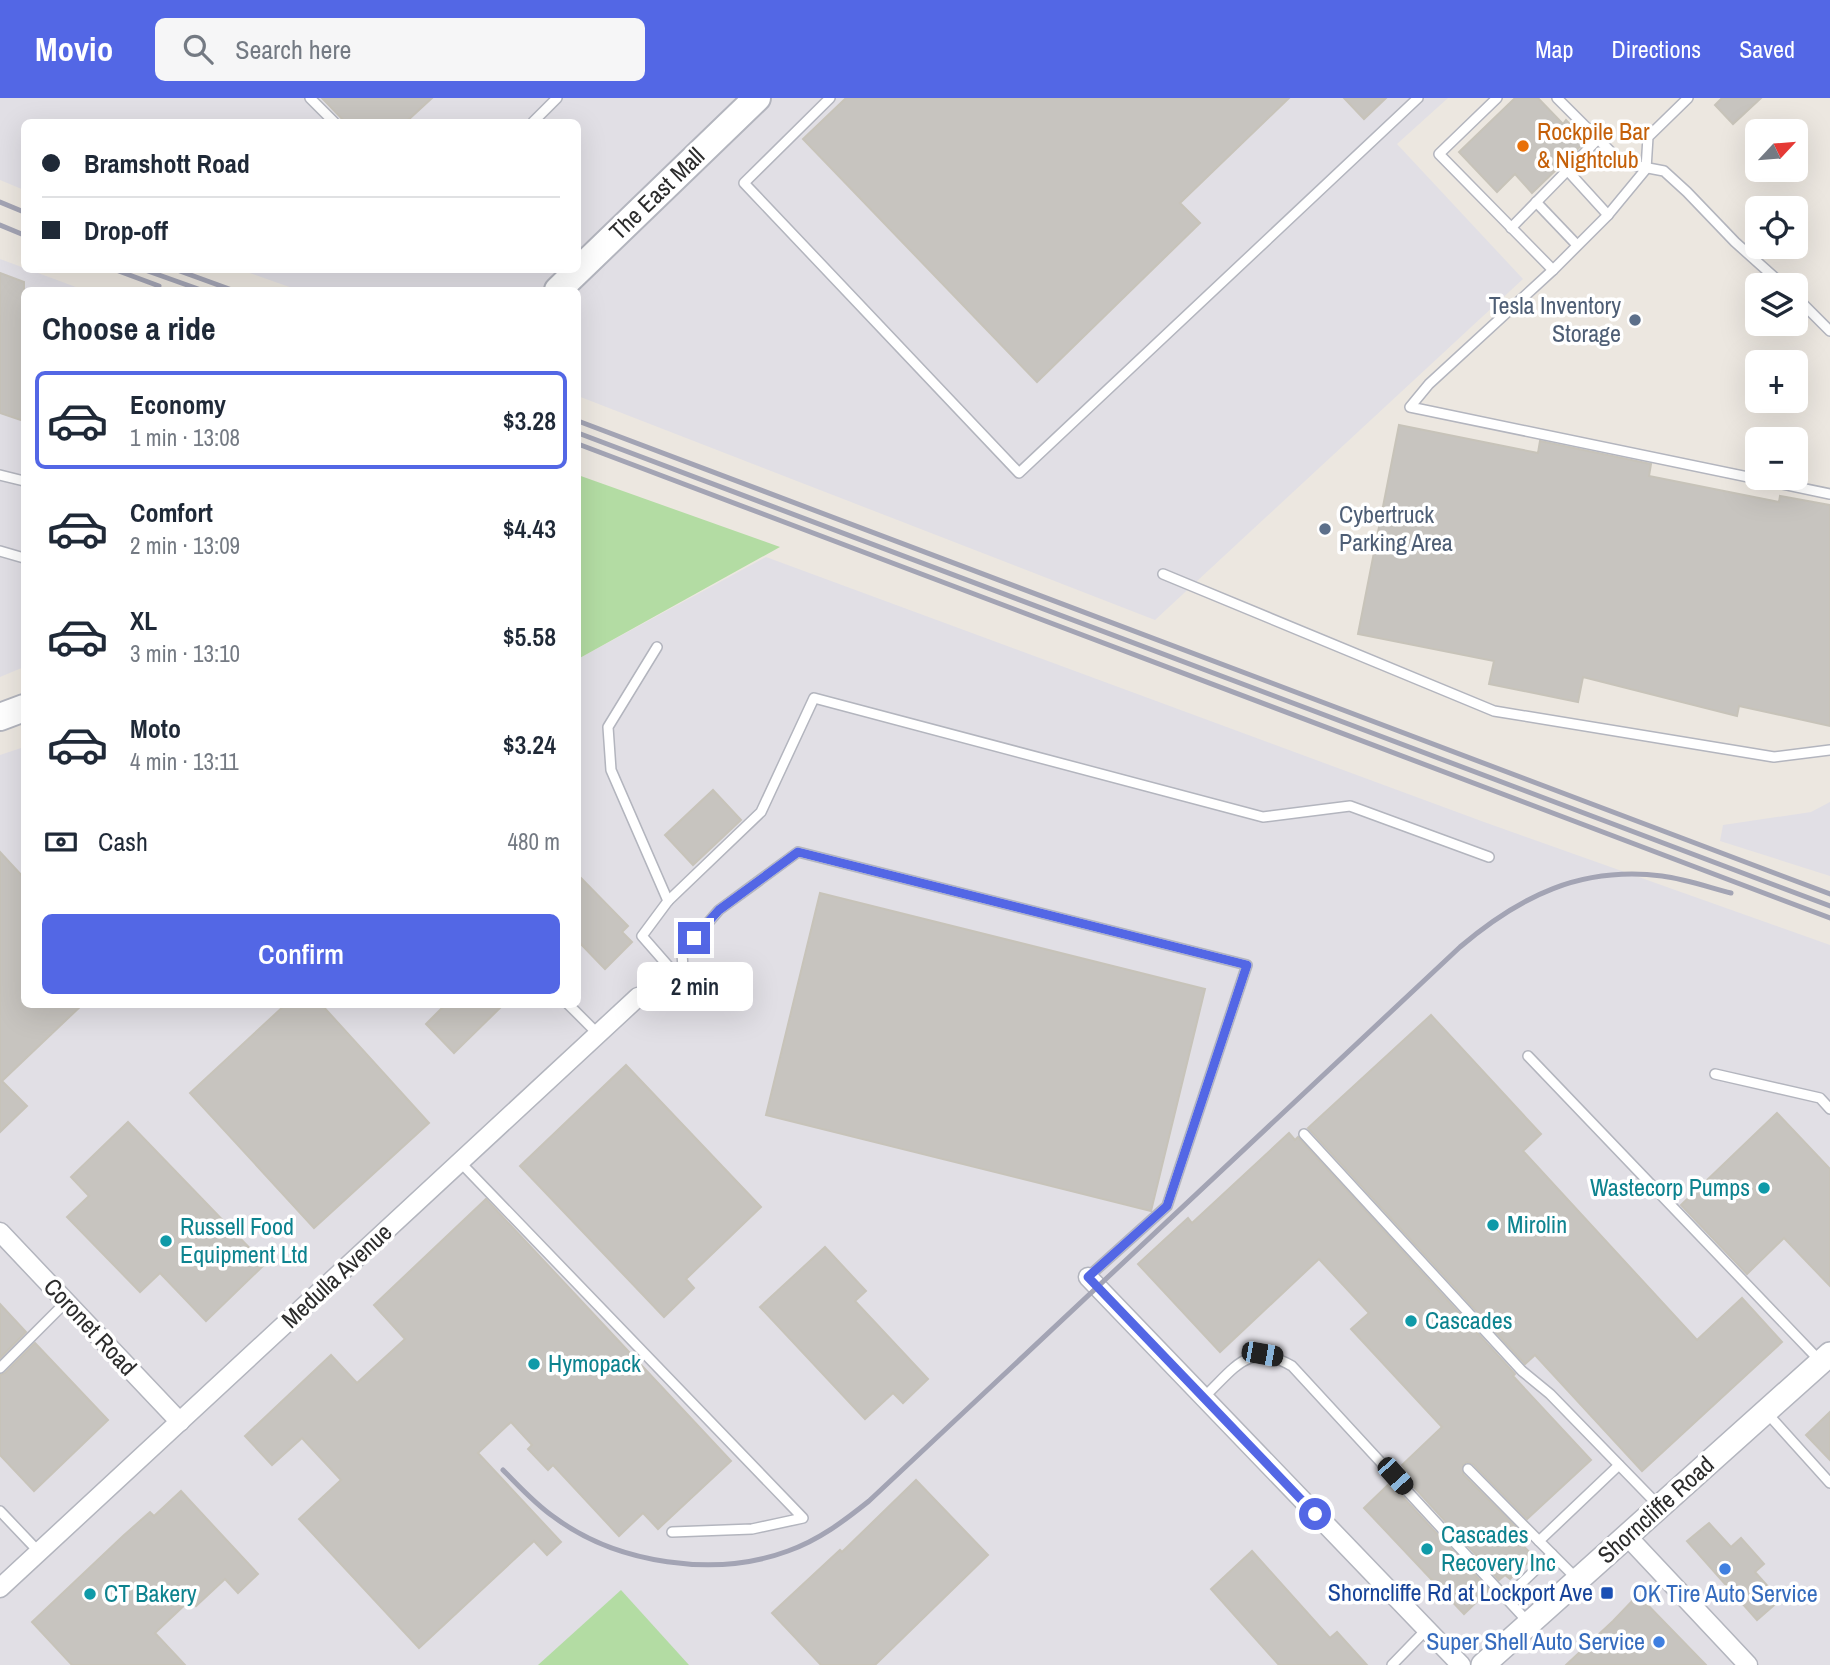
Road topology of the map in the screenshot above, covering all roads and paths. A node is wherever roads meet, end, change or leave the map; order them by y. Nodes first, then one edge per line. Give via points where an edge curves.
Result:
1 (310, 98) edge
2 (557, 98) edge
3 (757, 98) edge
4 (831, 98) edge
5 (1418, 98) edge
6 (1497, 98) edge
7 (1557, 98) edge
8 (1688, 98) edge
9 (331, 119) edge
10 (536, 119) edge
11 (1598, 139) junction
12 (1646, 169) junction
13 (1567, 170) junction
14 (1536, 202) junction
15 (1608, 215) junction
16 (1511, 228) junction
17 (1577, 245) junction
18 (581, 268) edge
19 (1553, 270) junction
20 (576, 273) edge
21 (1770, 273) edge
22 (561, 287) edge
23 (1808, 309) edge
24 (1830, 331) edge
25 (0, 475) edge
26 (21, 480) edge
27 (1830, 494) edge
28 (0, 551) edge
29 (21, 557) edge
30 (1163, 574) dead end
31 (657, 647) dead end
32 (21, 709) edge
33 (0, 717) edge
34 (1830, 750) edge
35 (1489, 857) dead end
36 (668, 901) junction
37 (684, 984) junction
38 (572, 1008) edge
39 (598, 1034) junction
40 (1528, 1056) dead end
41 (1715, 1074) dead end
42 (1830, 1109) edge
43 (1304, 1135) dead end
44 (460, 1162) junction
45 (0, 1232) edge
46 (1088, 1277) joint
47 (66, 1302) junction
48 (1825, 1358) edge
49 (0, 1368) edge
50 (1204, 1397) junction
51 (1766, 1411) junction
52 (180, 1422) junction
53 (1619, 1465) junction
54 (1468, 1469) dead end
55 (1830, 1483) edge
56 (1660, 1506) junction
57 (0, 1511) edge
58 (672, 1532) dead end
59 (1627, 1536) junction
60 (1539, 1541) junction
61 (40, 1552) junction
62 (1552, 1555) junction
63 (1578, 1580) junction
64 (0, 1588) edge
65 (1506, 1598) junction
66 (1529, 1624) junction
67 (1426, 1630) junction
68 (1392, 1665) edge
69 (1461, 1665) edge
70 (1483, 1665) edge
71 (1748, 1665) edge

1 - 9 lane
2 - 10 lane
3 - 18 main road, The East Mall
4 - 5 lane via 744,183 1019,474
6 - 16 lane via 1439,153
7 - 11 lane
8 - 12 lane via 1648,137
11 - 12 lane via 1622,163
11 - 13 lane
12 - 15 lane
12 - 21 lane via 1664,171
13 - 14 lane
13 - 15 lane
14 - 16 lane
14 - 17 lane
15 - 17 lane
16 - 19 lane
17 - 19 lane
19 - 27 lane via 1410,407
20 - 22 main road, The East Mall
23 - 24 lane
25 - 26 lane
28 - 29 lane
30 - 34 lane via 1494,711 1774,757
31 - 36 lane via 608,727 611,770
32 - 33 main road
35 - 36 lane via 1350,806 1263,817 814,698 761,812
36 - 37 lane via 642,936
37 - 39 street, Medulla Avenue via 638,997
37 - 46 lane via 682,953 719,910 798,852 1247,965 1167,1206
38 - 39 lane
39 - 44 street, Medulla Avenue
40 - 48 lane
41 - 42 lane via 1820,1098
43 - 53 lane via 1521,1371
44 - 52 street, Medulla Avenue
44 - 58 lane via 803,1518 752,1529
45 - 47 street, Coronet Road
46 - 50 street
47 - 49 lane
47 - 52 street, Coronet Road
48 - 51 street, Shorncliffe Road
50 - 65 lane via 1242,1362 1262,1354 1292,1366
50 - 67 street
51 - 55 lane
51 - 56 street, Shorncliffe Road
52 - 61 street, Medulla Avenue
53 - 56 lane
53 - 60 lane
54 - 60 lane
56 - 59 street, Shorncliffe Road
57 - 61 lane
59 - 63 street, Shorncliffe Road
59 - 71 street
60 - 62 lane
61 - 64 street, Medulla Avenue
62 - 63 lane
62 - 65 lane
63 - 66 street, Shorncliffe Road
65 - 66 lane
66 - 70 street, Shorncliffe Road
67 - 68 lane
67 - 69 street

